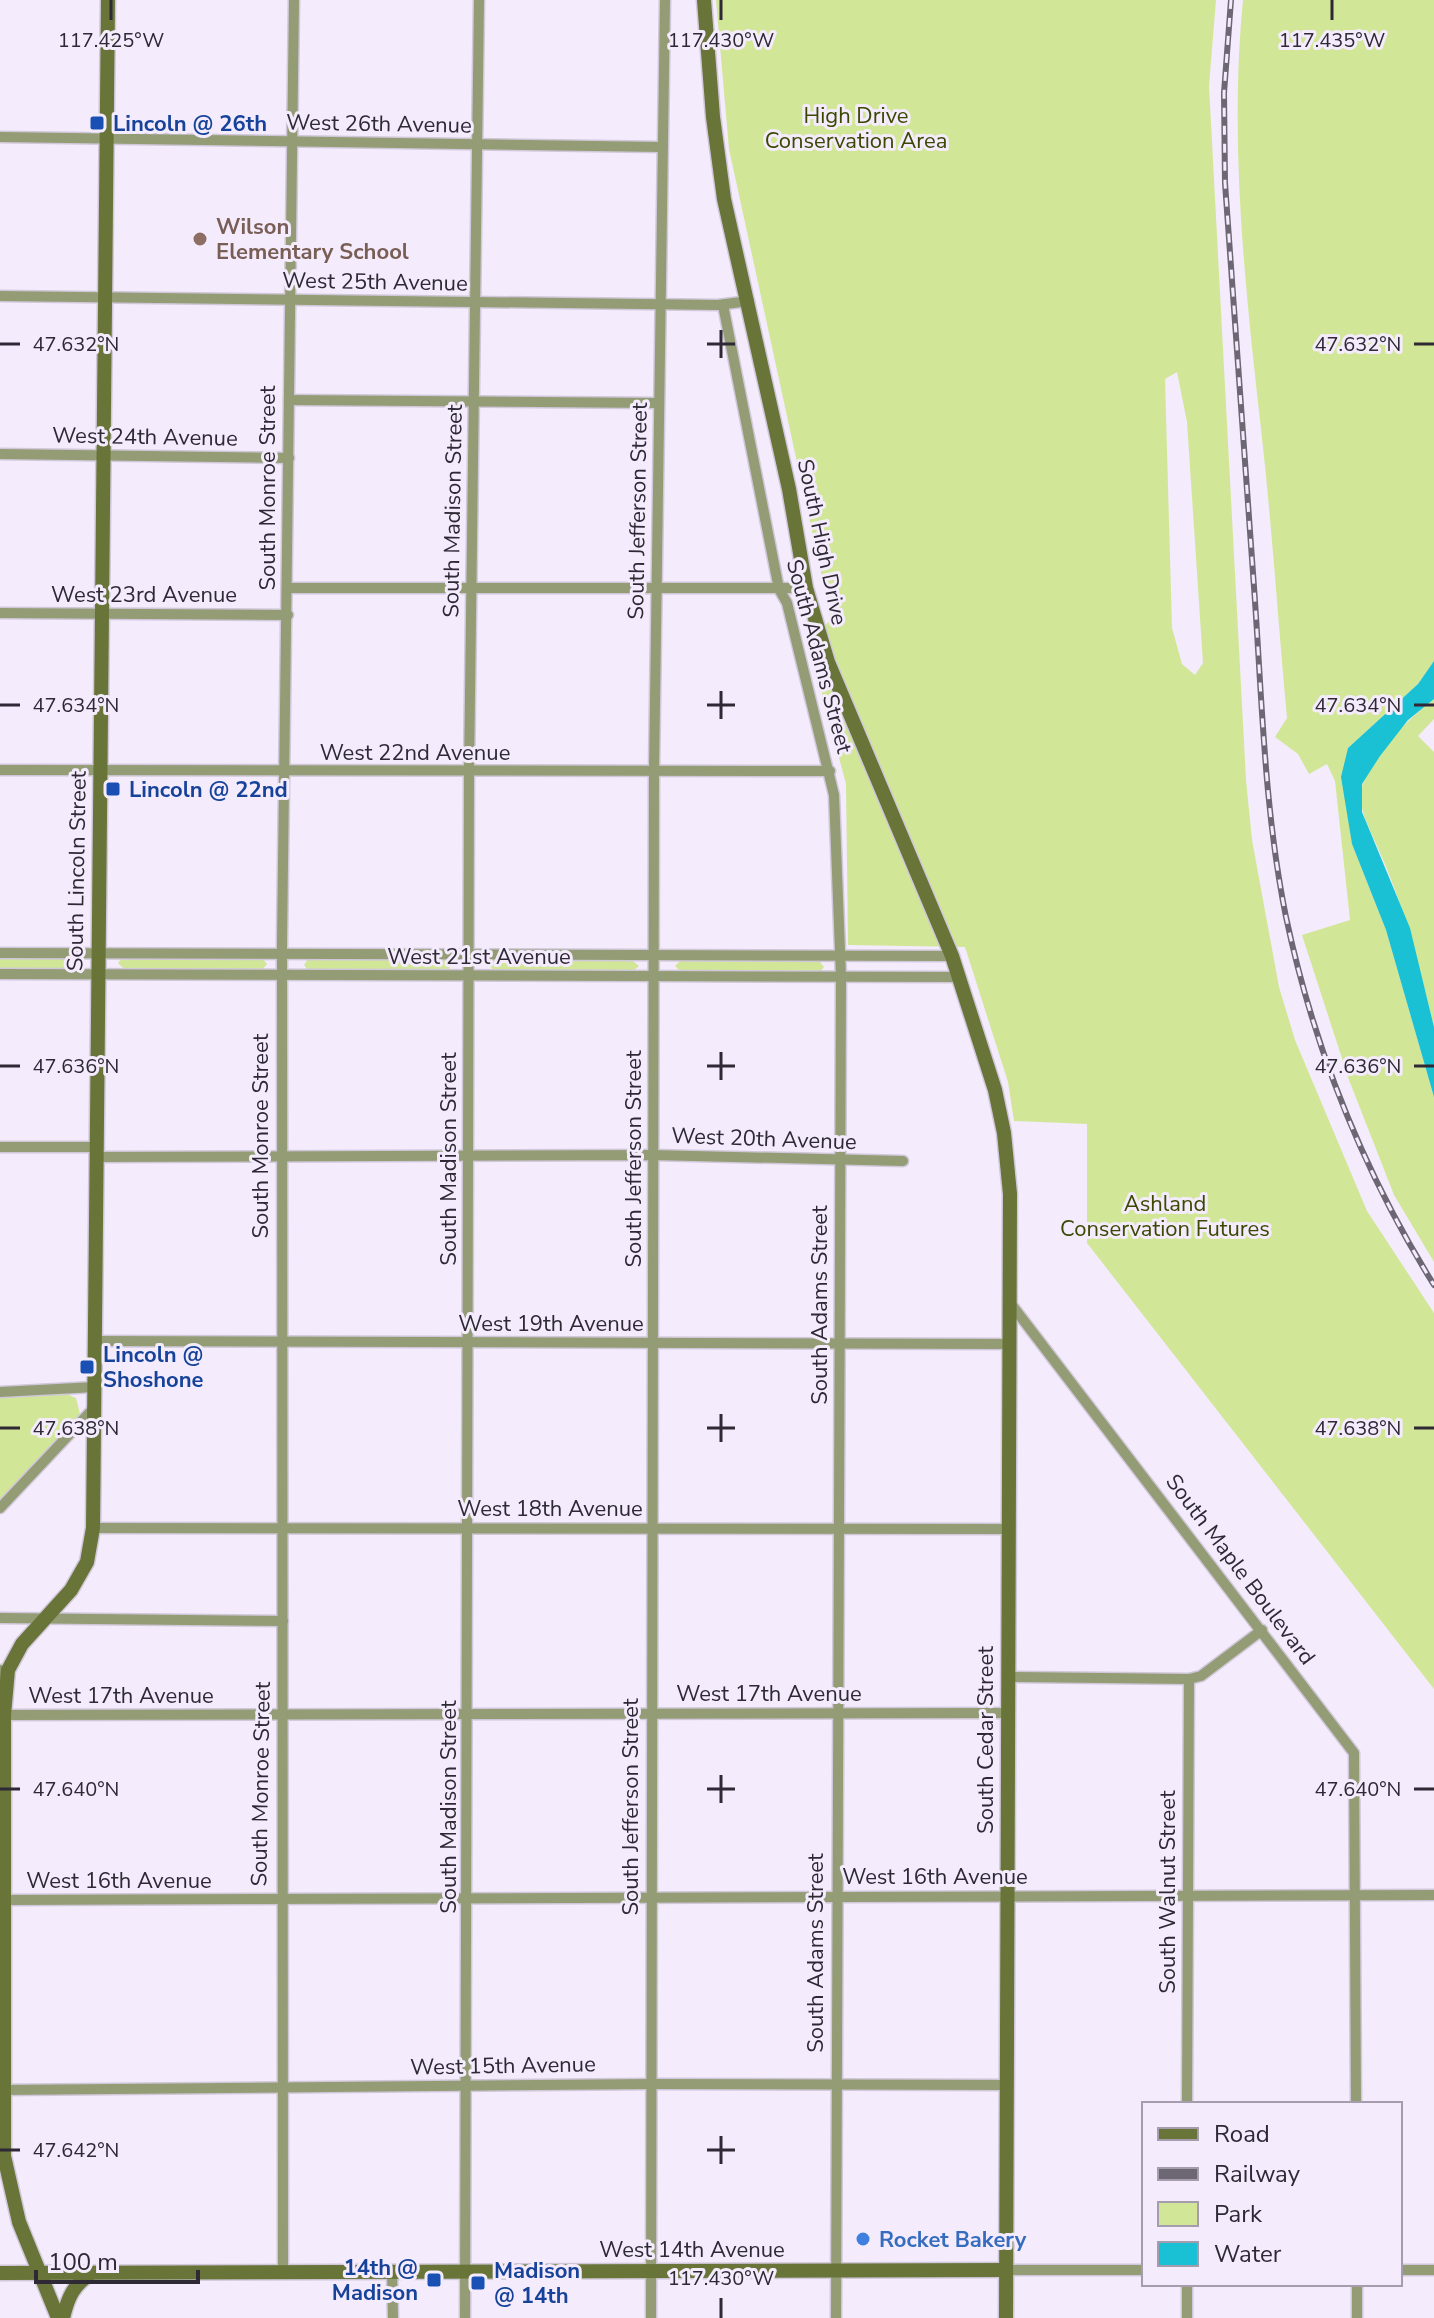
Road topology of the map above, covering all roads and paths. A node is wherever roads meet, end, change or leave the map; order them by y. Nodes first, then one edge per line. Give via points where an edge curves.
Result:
1 (108, 0) edge
2 (294, 0) edge
3 (479, 0) edge
4 (665, 0) edge
5 (704, 0) edge
6 (0, 137) edge
7 (107, 139) junction
8 (292, 141) junction
9 (479, 145) junction
10 (662, 147) junction
11 (0, 296) edge
12 (105, 298) junction
13 (290, 300) junction
14 (749, 301) junction
15 (476, 302) junction
16 (661, 304) junction
17 (723, 305) junction
18 (289, 400) junction
19 (473, 401) junction
20 (658, 403) junction
21 (0, 454) edge
22 (103, 456) junction
23 (289, 458) junction
24 (288, 588) junction
25 (471, 588) junction
26 (806, 588) junction
27 (656, 589) junction
28 (779, 589) junction
29 (0, 613) edge
30 (103, 614) junction
31 (288, 615) junction
32 (0, 770) edge
33 (99, 771) junction
34 (830, 771) junction
35 (283, 772) junction
36 (469, 772) junction
37 (654, 772) junction
38 (0, 953) edge
39 (97, 953) junction
40 (282, 953) junction
41 (469, 953) junction
42 (654, 954) junction
43 (840, 955) junction
44 (952, 956) junction
45 (0, 974) edge
46 (97, 974) junction
47 (283, 975) junction
48 (470, 976) junction
49 (654, 976) junction
50 (841, 977) junction
51 (959, 977) junction
52 (0, 1147) edge
53 (97, 1152) junction
54 (282, 1155) junction
55 (653, 1155) junction
56 (467, 1157) junction
57 (840, 1157) junction
58 (903, 1161) dead end
59 (1008, 1163) joint
60 (1008, 1300) junction
61 (95, 1341) junction
62 (281, 1342) junction
63 (838, 1342) junction
64 (652, 1343) junction
65 (469, 1344) junction
66 (1007, 1344) junction
67 (95, 1387) junction
68 (0, 1392) edge
69 (94, 1408) junction
70 (0, 1508) edge
71 (283, 1527) junction
72 (651, 1527) junction
73 (839, 1527) junction
74 (93, 1528) junction
75 (469, 1528) junction
76 (1007, 1529) junction
77 (0, 1618) edge
78 (46, 1620) junction
79 (283, 1621) junction
80 (1262, 1630) junction
81 (0, 1670) edge
82 (1008, 1677) junction
83 (1189, 1679) junction
84 (838, 1712) junction
85 (1007, 1713) junction
86 (650, 1714) junction
87 (4, 1715) junction
88 (283, 1715) junction
89 (467, 1716) junction
90 (2, 1775) edge
91 (1355, 1894) junction
92 (1187, 1895) junction
93 (1434, 1895) edge
94 (835, 1896) junction
95 (1006, 1896) junction
96 (650, 1897) junction
97 (468, 1899) junction
98 (3, 1900) junction
99 (281, 1900) junction
100 (2, 1941) edge
101 (651, 2084) junction
102 (835, 2085) junction
103 (1006, 2085) junction
104 (281, 2087) junction
105 (467, 2087) junction
106 (2, 2090) edge
107 (1187, 2102) edge
108 (1356, 2102) edge
109 (836, 2270) junction
110 (1006, 2270) junction
111 (1142, 2270) edge
112 (1402, 2270) edge
113 (1434, 2270) edge
114 (652, 2271) junction
115 (392, 2272) junction
116 (465, 2272) junction
117 (0, 2273) edge
118 (42, 2273) junction
119 (91, 2273) junction
120 (283, 2273) junction
121 (1187, 2286) edge
122 (1357, 2286) edge
123 (60, 2318) edge
124 (393, 2318) edge
125 (465, 2318) edge
126 (651, 2318) edge
127 (836, 2318) edge
128 (1006, 2318) edge
129 (1187, 2318) edge
130 (1357, 2318) edge

1 - 7 street, South Lincoln Street
2 - 8 street, South Monroe Street
3 - 9 street, South Madison Street
4 - 10 street, South Jefferson Street
5 - 14 street, South High Drive via 724,199
6 - 7 street, West 26th Avenue
7 - 8 street, West 26th Avenue
7 - 12 street, South Lincoln Street
8 - 9 street, West 26th Avenue
8 - 13 street, South Monroe Street
9 - 10 street, West 26th Avenue
9 - 15 street, South Madison Street
10 - 16 street, South Jefferson Street
11 - 12 street, West 25th Avenue
12 - 13 street, West 25th Avenue
12 - 22 street, South Lincoln Street
13 - 15 street, West 25th Avenue
13 - 18 street, South Monroe Street
14 - 17 street, West 25th Avenue
14 - 26 street, South High Drive
15 - 16 street, West 25th Avenue
15 - 19 street, South Madison Street
16 - 17 street, West 25th Avenue
16 - 20 street, South Jefferson Street
17 - 28 street, South Adams Street
18 - 19 street
18 - 23 street, South Monroe Street
19 - 20 street
19 - 25 street, South Madison Street
20 - 27 street, South Jefferson Street
21 - 22 street, West 24th Avenue
22 - 23 street, West 24th Avenue
22 - 30 street, South Lincoln Street
23 - 24 street, South Monroe Street
24 - 25 street
24 - 31 street, South Monroe Street
25 - 27 street
25 - 36 street, South Madison Street
26 - 28 street
26 - 44 street, South High Drive via 828,662
27 - 28 street
27 - 37 street, South Jefferson Street
28 - 34 street, South Adams Street
29 - 30 street, West 23rd Avenue
30 - 31 street, West 23rd Avenue
30 - 33 street, South Lincoln Street
31 - 35 street, South Monroe Street
32 - 33 street, West 22nd Avenue
33 - 35 street, West 22nd Avenue
33 - 39 street, South Lincoln Street
34 - 37 street, West 22nd Avenue
34 - 43 street, South Adams Street
35 - 36 street, West 22nd Avenue
35 - 40 street, South Monroe Street
36 - 37 street, West 22nd Avenue
36 - 41 street, South Madison Street
37 - 42 street, South Jefferson Street
38 - 39 street, West 21st Avenue
39 - 40 street, West 21st Avenue
39 - 46 street, South Lincoln Street
40 - 41 street, West 21st Avenue
40 - 47 street, South Monroe Street
41 - 42 street, West 21st Avenue
41 - 48 street, South Madison Street
42 - 43 street, West 21st Avenue
42 - 49 street, South Jefferson Street
43 - 44 street, West 21st Avenue
43 - 50 street, South Adams Street
44 - 51 street, South High Drive
45 - 46 street, West 21st Avenue
46 - 47 street, West 21st Avenue
46 - 53 street, South Lincoln Street
47 - 48 street, West 21st Avenue
47 - 54 street, South Monroe Street
48 - 49 street, West 21st Avenue
48 - 56 street, South Madison Street
49 - 50 street, West 21st Avenue
49 - 55 street, South Jefferson Street
50 - 51 street, West 21st Avenue
50 - 57 street, South Adams Street
51 - 59 street, South High Drive via 995,1090
52 - 53 street, West 20th Avenue
53 - 54 street, West 20th Avenue
53 - 61 street, South Lincoln Street
54 - 56 street, West 20th Avenue
54 - 62 street, South Monroe Street
55 - 56 street, West 20th Avenue
55 - 57 street, West 20th Avenue
55 - 64 street, South Jefferson Street
56 - 65 street, South Madison Street
57 - 58 street, West 20th Avenue
57 - 63 street, South Adams Street
59 - 60 street, South Cedar Street
60 - 66 street, South Cedar Street
60 - 80 street, South Maple Boulevard
61 - 62 street, West 19th Avenue
61 - 67 street, South Lincoln Street
62 - 65 street, West 19th Avenue
62 - 71 street, South Monroe Street
63 - 64 street, West 19th Avenue
63 - 66 street, West 19th Avenue
63 - 73 street, South Adams Street
64 - 65 street, West 19th Avenue
64 - 72 street, South Jefferson Street
65 - 75 street, South Madison Street
66 - 76 street, South Cedar Street
67 - 68 street
67 - 69 street, South Lincoln Street
69 - 70 street
69 - 74 street, South Lincoln Street
71 - 74 street, West 18th Avenue
71 - 75 street, West 18th Avenue
71 - 79 street, South Monroe Street
72 - 73 street, West 18th Avenue
72 - 75 street, West 18th Avenue
72 - 86 street, South Jefferson Street
73 - 76 street, West 18th Avenue
73 - 84 street, South Adams Street
74 - 78 street, South Lincoln Street via 87,1562
75 - 89 street, South Madison Street
76 - 82 street, South Cedar Street
77 - 78 street
78 - 79 street
78 - 87 street, South Lincoln Street via 22,1644 8,1670
79 - 88 street, South Monroe Street
80 - 83 street via 1201,1676
80 - 91 street, South Maple Boulevard via 1354,1753
81 - 87 street, South Lincoln Street
82 - 83 street
82 - 85 street, South Cedar Street
83 - 92 street, South Walnut Street
84 - 85 street, West 17th Avenue
84 - 86 street, West 17th Avenue
84 - 94 street, South Adams Street
85 - 95 street, South Cedar Street
86 - 89 street, West 17th Avenue
86 - 96 street, South Jefferson Street
87 - 88 street, West 17th Avenue
87 - 90 street, South Lincoln Street
88 - 89 street, West 17th Avenue
88 - 99 street, South Monroe Street
89 - 97 street, South Madison Street
90 - 98 street, South Lincoln Street
91 - 92 street, West 16th Avenue
91 - 93 street, West 16th Avenue
91 - 108 street, South Maple Boulevard
92 - 95 street, West 16th Avenue
92 - 107 street, South Walnut Street
94 - 95 street, West 16th Avenue
94 - 96 street, West 16th Avenue
94 - 102 street, South Adams Street
95 - 103 street, South Cedar Street
96 - 97 street, West 16th Avenue
96 - 101 street, South Jefferson Street
97 - 99 street, West 16th Avenue
97 - 105 street, South Madison Street
98 - 99 street, West 16th Avenue
98 - 100 street, South Lincoln Street
99 - 104 street, South Monroe Street
100 - 106 street, South Lincoln Street
101 - 102 street, West 15th Avenue
101 - 105 street, West 15th Avenue
101 - 114 street, South Jefferson Street
102 - 103 street, West 15th Avenue
102 - 109 street, South Adams Street
103 - 110 street, South Cedar Street
104 - 105 street, West 15th Avenue
104 - 106 street, West 15th Avenue
104 - 120 street, South Monroe Street
105 - 116 street, South Madison Street
106 - 118 street, South Lincoln Street via 9,2188
109 - 110 street, West 14th Avenue
109 - 114 street, West 14th Avenue
109 - 127 street, South Adams Street
110 - 111 street, West 14th Avenue
110 - 128 street, South Cedar Street
112 - 113 street
114 - 116 street, West 14th Avenue
114 - 126 street, South Jefferson Street
115 - 116 street, West 14th Avenue
115 - 120 street, West 14th Avenue
115 - 124 street
116 - 125 street, South Madison Street
117 - 118 street, West 14th Avenue
118 - 119 street, West 14th Avenue
118 - 123 street
119 - 120 street, West 14th Avenue
119 - 123 street via 76,2284
121 - 129 street
122 - 130 street

